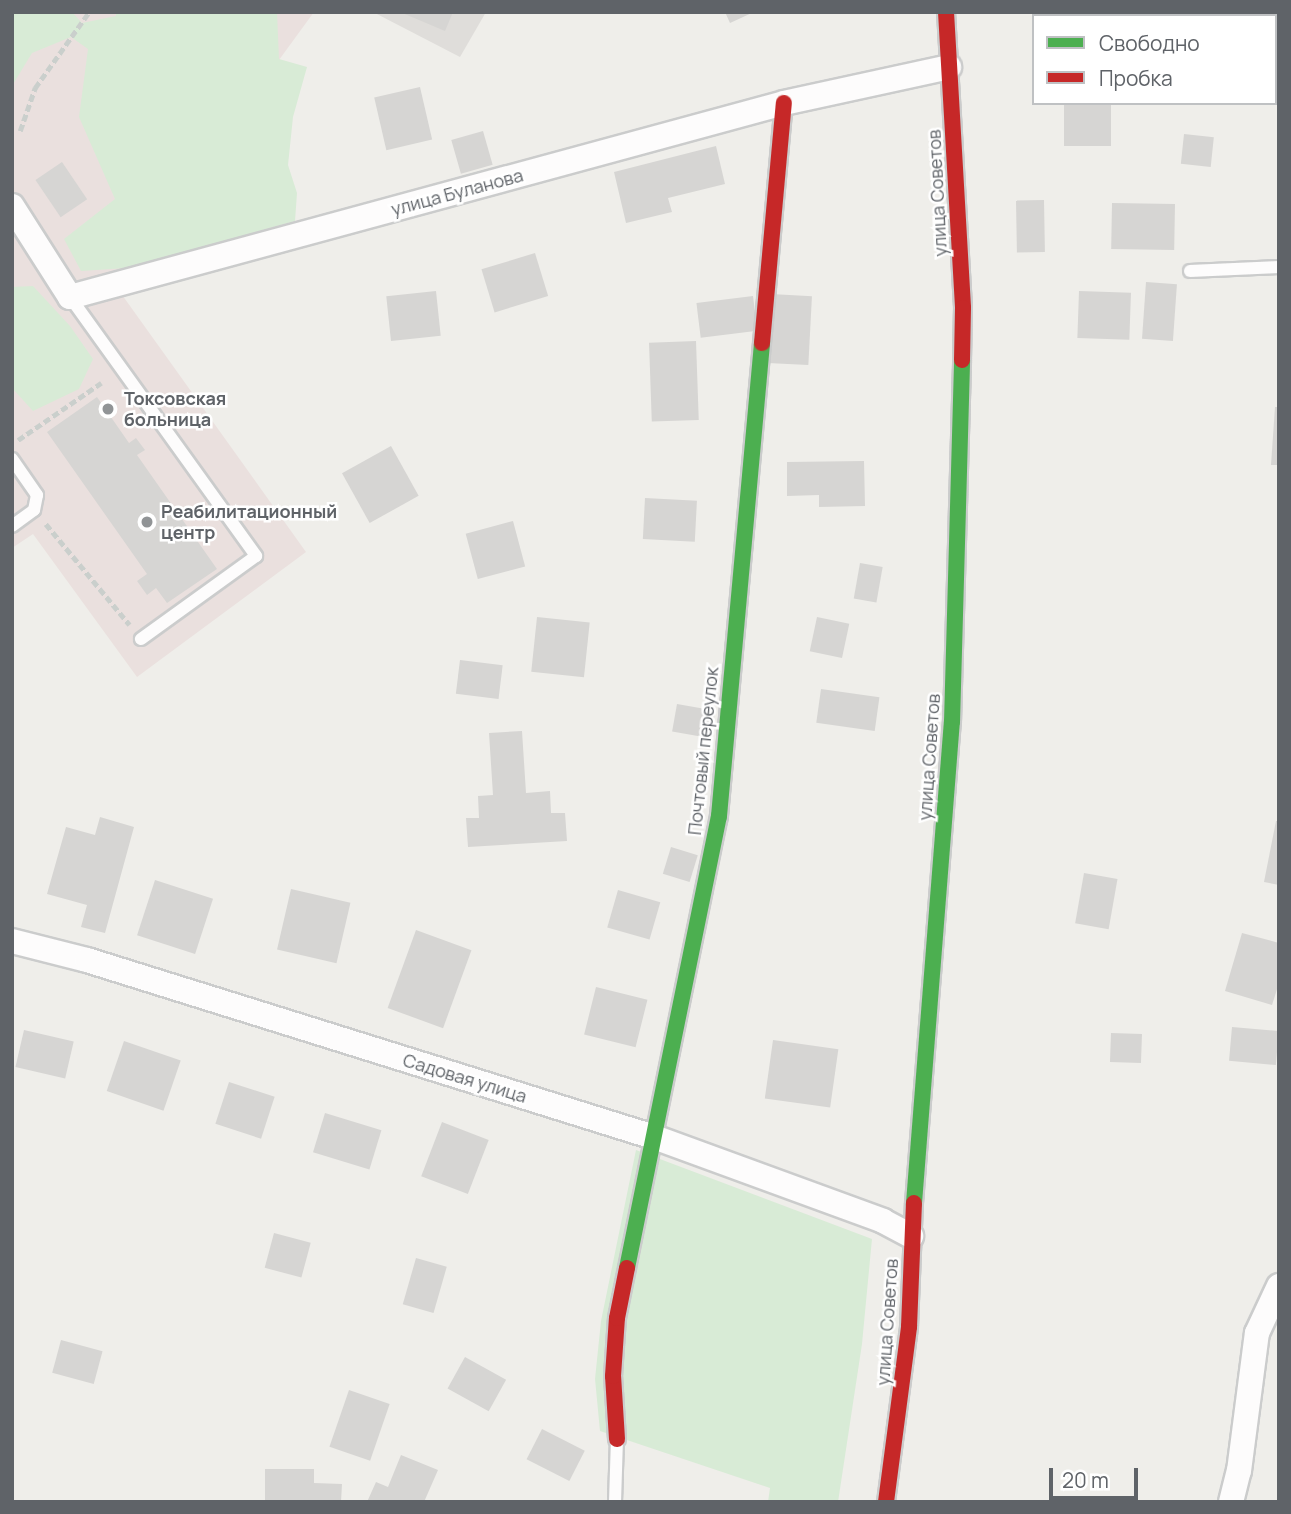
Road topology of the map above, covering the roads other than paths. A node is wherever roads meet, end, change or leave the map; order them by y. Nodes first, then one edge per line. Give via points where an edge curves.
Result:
1 (946, 12) edge
2 (950, 66) junction
3 (784, 103) junction
4 (12, 206) edge
5 (1279, 267) edge
6 (1189, 271) dead end
7 (70, 297) junction
8 (12, 459) edge
9 (12, 526) edge
10 (141, 639) road end
11 (12, 941) edge
12 (654, 1136) junction
13 (911, 1236) junction
14 (1279, 1286) edge
15 (617, 1438) joint
16 (615, 1502) edge
17 (886, 1502) edge
18 (1231, 1502) edge

1 - 2 main road, улица Советов
2 - 3 street, улица Буланова
2 - 13 main road, улица Советов via 963,308 952,709
3 - 7 street, улица Буланова
3 - 12 main road, Почтовый переулок via 719,816
4 - 7 street
5 - 6 lane
7 - 10 lane via 256,556
8 - 9 lane via 37,495 34,510
11 - 12 street, Садовая улица via 100,964
12 - 13 street, Садовая улица via 883,1221
12 - 15 main road, Почтовый переулок via 617,1318 613,1376
13 - 17 main road, улица Советов via 909,1327
14 - 18 street via 1256,1333
15 - 16 lane

